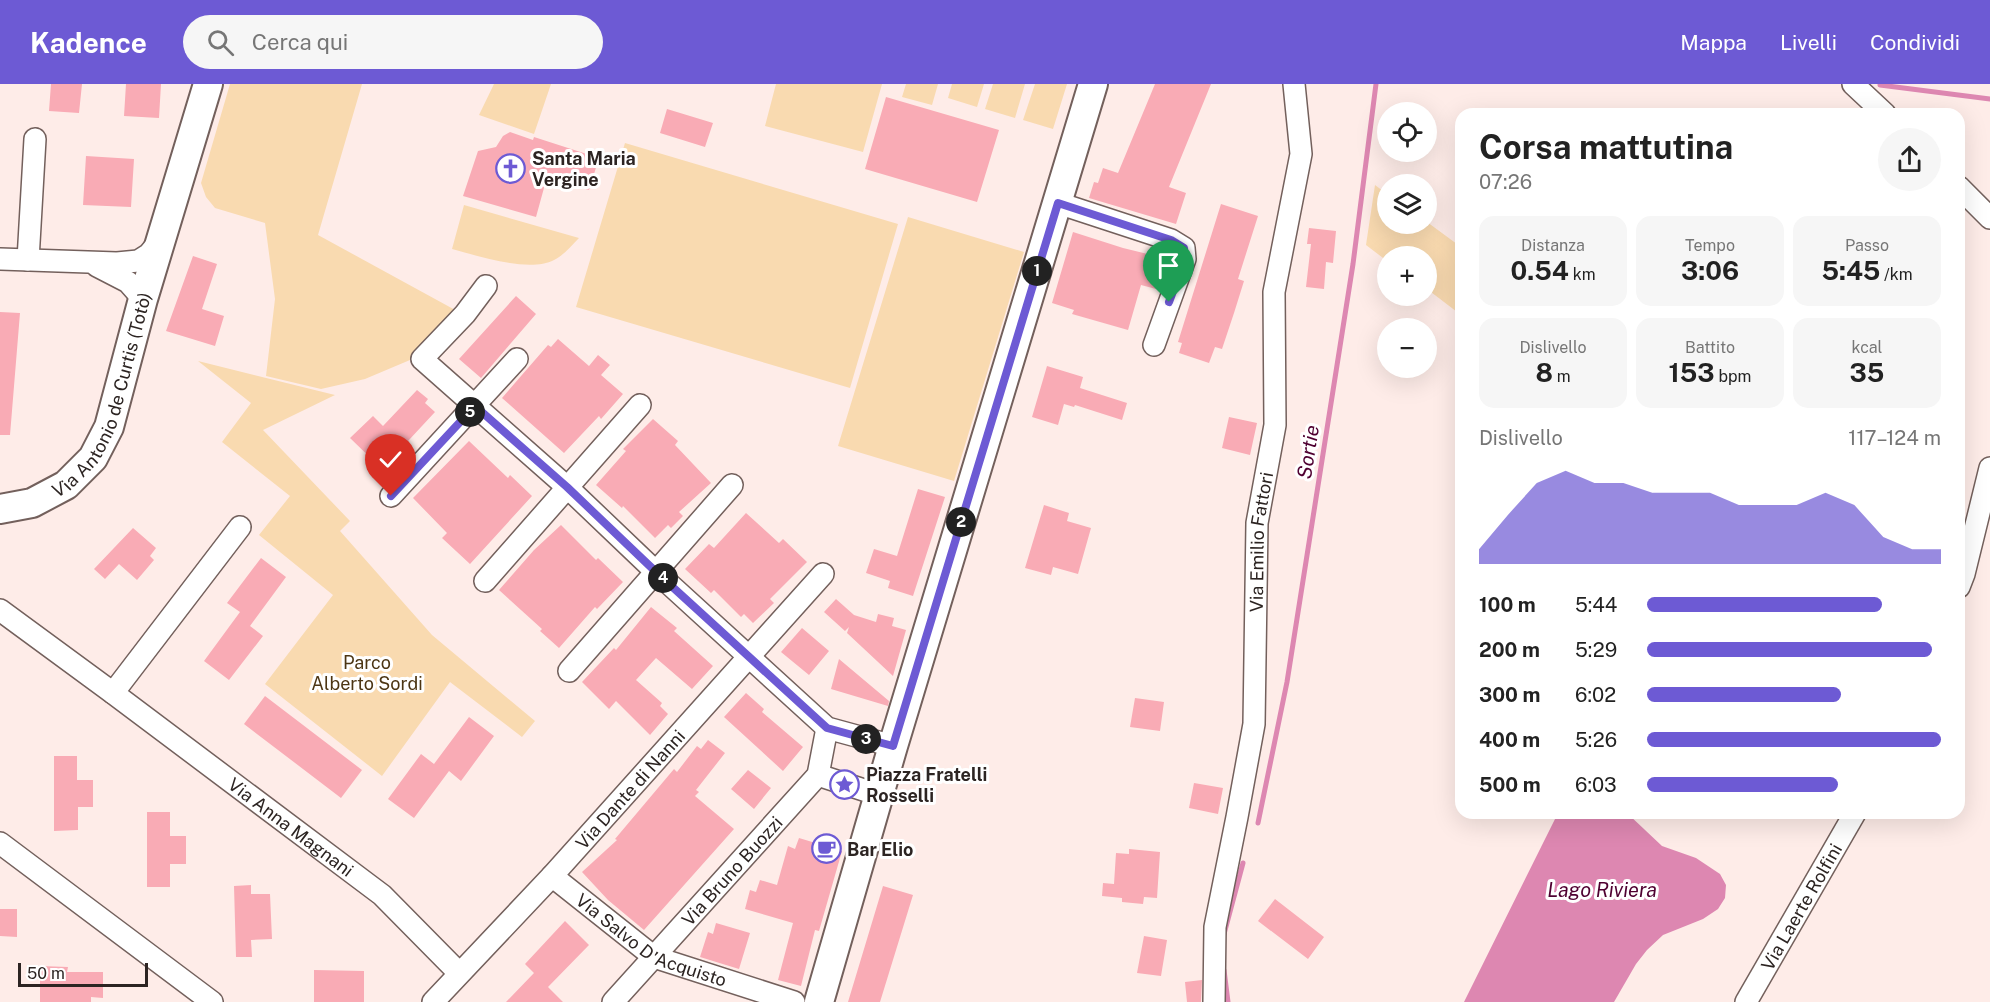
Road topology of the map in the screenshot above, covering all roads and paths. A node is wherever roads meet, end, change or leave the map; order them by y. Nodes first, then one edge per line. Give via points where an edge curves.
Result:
1 (208, 84) edge
2 (1093, 84) edge
3 (1294, 84) edge
4 (1853, 84) edge
5 (1879, 108) edge
6 (35, 139) dead end
7 (1965, 193) edge
8 (1058, 203) junction
9 (1990, 218) edge
10 (161, 240) junction
11 (0, 259) edge
12 (28, 260) junction
13 (85, 262) junction
14 (117, 263) junction
15 (486, 286) dead end
16 (145, 291) junction
17 (1154, 345) dead end
18 (518, 359) dead end
19 (639, 405) dead end
20 (475, 406) junction
21 (1990, 468) edge
22 (732, 485) dead end
23 (567, 487) junction
24 (391, 496) dead end
25 (0, 509) edge
26 (240, 527) dead end
27 (1965, 570) edge
28 (655, 571) junction
29 (823, 574) dead end
30 (485, 580) dead end
31 (0, 610) edge
32 (750, 655) junction
33 (569, 671) dead end
34 (113, 693) junction
35 (827, 728) junction
36 (893, 746) junction
37 (818, 775) junction
38 (879, 795) junction
39 (1852, 819) edge
40 (0, 843) edge
41 (552, 876) junction
42 (654, 957) junction
43 (459, 973) junction
44 (212, 1002) edge
45 (433, 1002) edge
46 (613, 1002) edge
47 (794, 1002) edge
48 (819, 1002) edge
49 (1214, 1002) edge
50 (1746, 1002) edge

1 - 10 street, Via Antonio de Curtis (Totò)
2 - 8 street
3 - 49 street, Via Emilio Fattori via 1301,154 1274,292 1275,425 1257,523 1254,724 1215,927
4 - 5 street
6 - 12 street
7 - 9 street
8 - 17 street via 1171,240 1184,248 1185,259
8 - 36 street
10 - 14 street via 138,261
10 - 16 street, Via Antonio de Curtis (Totò)
11 - 12 street
12 - 13 street
13 - 14 street
13 - 16 street
14 - 16 street via 134,272
15 - 20 street via 422,359
16 - 25 street, Via Antonio de Curtis (Totò) via 109,427 93,458 66,485 32,503
18 - 20 street
19 - 23 street
20 - 23 street
20 - 24 street
21 - 27 street
22 - 28 street
23 - 28 street
23 - 30 street
26 - 34 street
28 - 32 street
28 - 33 street
29 - 32 street, Via Dante di Nanni
31 - 34 street, Via Anna Magnani
32 - 35 street
32 - 41 street, Via Dante di Nanni
34 - 43 street, Via Anna Magnani via 382,895
35 - 36 street
35 - 37 street
36 - 38 street
37 - 38 street
37 - 42 street, Via Bruno Buozzi
38 - 48 street
39 - 50 street, Via Laerte Rolfini
40 - 44 street
41 - 42 street, Via Salvo D'Acquisto
41 - 43 street, Via Dante di Nanni
42 - 46 street, Via Bruno Buozzi
42 - 47 street, Via Salvo D'Acquisto
43 - 45 street, Via Dante di Nanni

